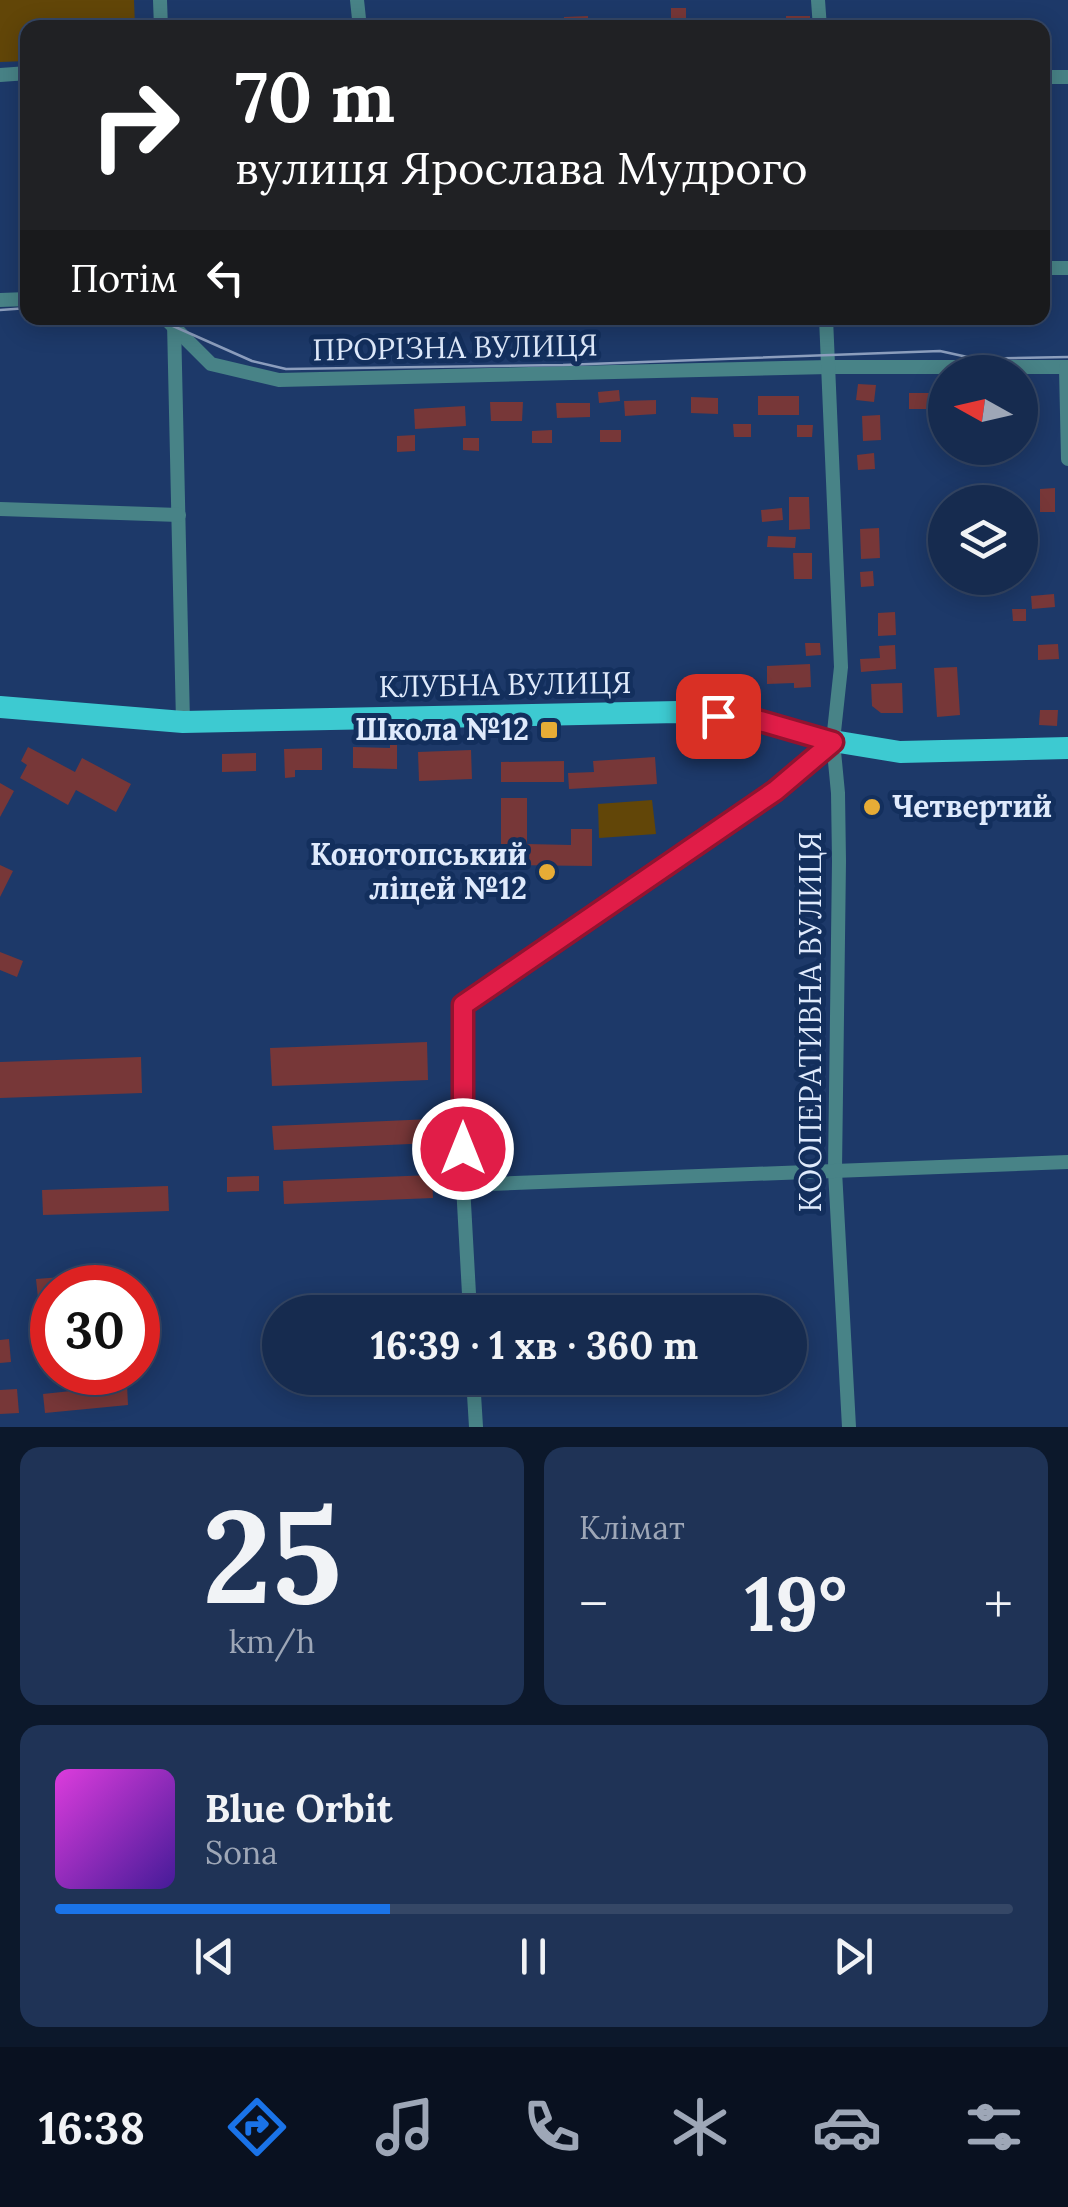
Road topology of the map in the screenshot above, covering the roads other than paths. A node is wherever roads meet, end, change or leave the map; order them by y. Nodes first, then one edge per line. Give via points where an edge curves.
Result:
1 (171, 325) edge
2 (175, 325) edge
3 (826, 325) edge
4 (829, 366) junction
5 (1067, 368) edge
6 (1068, 459) edge
7 (0, 509) edge
8 (179, 515) junction
9 (0, 707) edge
10 (183, 722) junction
11 (833, 742) junction
12 (1068, 748) edge
13 (1068, 1162) edge
14 (835, 1171) junction
15 (464, 1185) junction
16 (469, 1295) edge
17 (475, 1395) edge
18 (476, 1427) edge
19 (848, 1427) edge

1 - 8 street
2 - 4 street, ПРОРІЗНА ВУЛИЦЯ via 210,364 279,380
3 - 4 street, КООПЕРАТИВНА ВУЛИЦЯ
4 - 5 street, ПРОРІЗНА ВУЛИЦЯ
4 - 11 street, КООПЕРАТИВНА ВУЛИЦЯ via 841,666
5 - 6 street
7 - 8 street
8 - 10 street
9 - 10 main road, КЛУБНА ВУЛИЦЯ
10 - 11 main road, КЛУБНА ВУЛИЦЯ via 678,712 757,720
11 - 12 main road, КЛУБНА ВУЛИЦЯ via 900,752
11 - 14 street, КООПЕРАТИВНА ВУЛИЦЯ via 839,861
11 - 15 street via 775,791 463,1005
13 - 14 street
14 - 15 street
14 - 19 street, КООПЕРАТИВНА ВУЛИЦЯ
15 - 16 street
17 - 18 street

